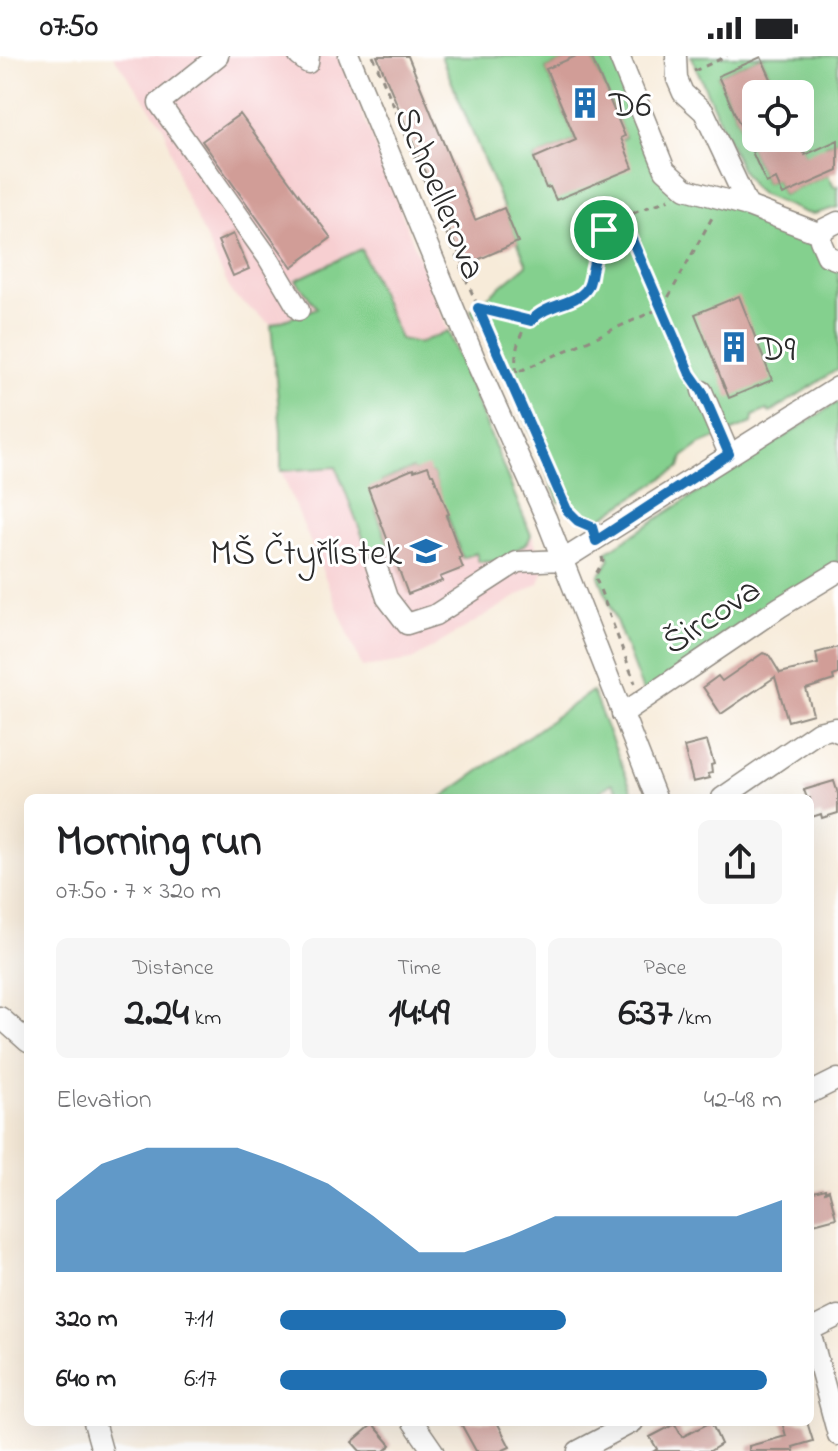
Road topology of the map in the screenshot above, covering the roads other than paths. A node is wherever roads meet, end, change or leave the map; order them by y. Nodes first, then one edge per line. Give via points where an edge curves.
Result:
1 (218, 56) edge
2 (299, 56) edge
3 (309, 56) edge
4 (349, 56) edge
5 (619, 56) edge
6 (676, 56) edge
7 (748, 206) junction
8 (829, 228) edge
9 (838, 260) edge
10 (299, 310) dead end
11 (838, 387) edge
12 (702, 391) road end
13 (729, 454) junction
14 (563, 560) junction
15 (376, 565) dead end
16 (838, 572) edge
17 (622, 714) junction
18 (838, 732) edge
19 (654, 794) edge
20 (728, 794) edge
21 (0, 1017) edge
22 (24, 1038) edge
23 (838, 1079) edge
24 (814, 1091) edge
25 (838, 1316) edge
26 (814, 1328) edge
27 (814, 1345) edge
28 (95, 1426) edge
29 (416, 1426) edge
30 (625, 1426) edge
31 (838, 1435) edge
32 (102, 1451) edge
33 (433, 1451) edge
34 (578, 1451) edge

1 - 10 street via 159,103
2 - 3 street via 308,63
4 - 14 street, Schoellerova
5 - 7 street via 665,170 686,189
6 - 7 street via 683,93 704,112
7 - 8 street
8 - 9 street via 823,251
11 - 13 street
12 - 13 street
13 - 14 street
14 - 15 street via 517,562 435,615 407,624 387,598
14 - 17 street, Schoellerova
16 - 17 street, Šircova
17 - 19 street, Schoellerova
18 - 20 street via 818,732
21 - 22 street
23 - 24 street
25 - 26 street
27 - 31 street
28 - 32 street
29 - 33 street
30 - 34 street

